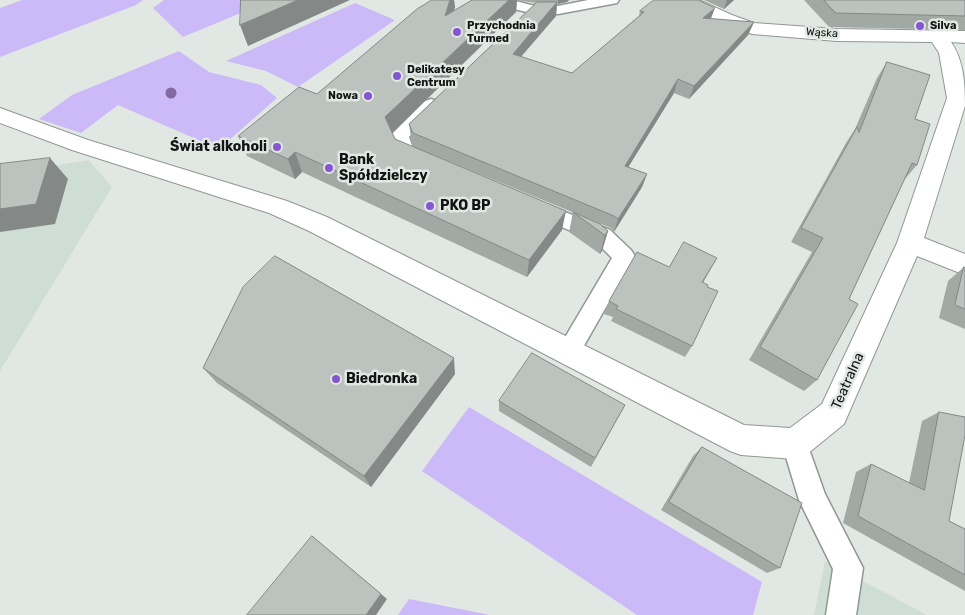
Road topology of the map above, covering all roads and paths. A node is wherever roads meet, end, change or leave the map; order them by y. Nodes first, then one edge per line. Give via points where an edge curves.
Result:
1 (493, 0) edge
2 (612, 0) edge
3 (685, 0) edge
4 (531, 9) junction
5 (517, 22) edge
6 (938, 37) junction
7 (965, 37) edge
8 (448, 89) edge
9 (0, 115) edge
10 (442, 167) edge
11 (522, 202) edge
12 (910, 243) junction
13 (965, 265) edge
14 (569, 351) junction
15 (795, 444) junction
16 (841, 615) edge

1 - 4 lane
2 - 4 lane via 558,10
3 - 6 street, Wąska via 752,28 838,35
4 - 5 lane
6 - 7 street, Wąska
6 - 12 street, Teatralna via 948,53 957,98
8 - 10 lane via 399,136 406,152
9 - 14 street via 80,145 294,214
11 - 14 lane via 603,236 624,256
12 - 13 street
12 - 15 street, Teatralna via 833,414
14 - 15 street via 740,440
15 - 16 lane via 813,500 848,568

